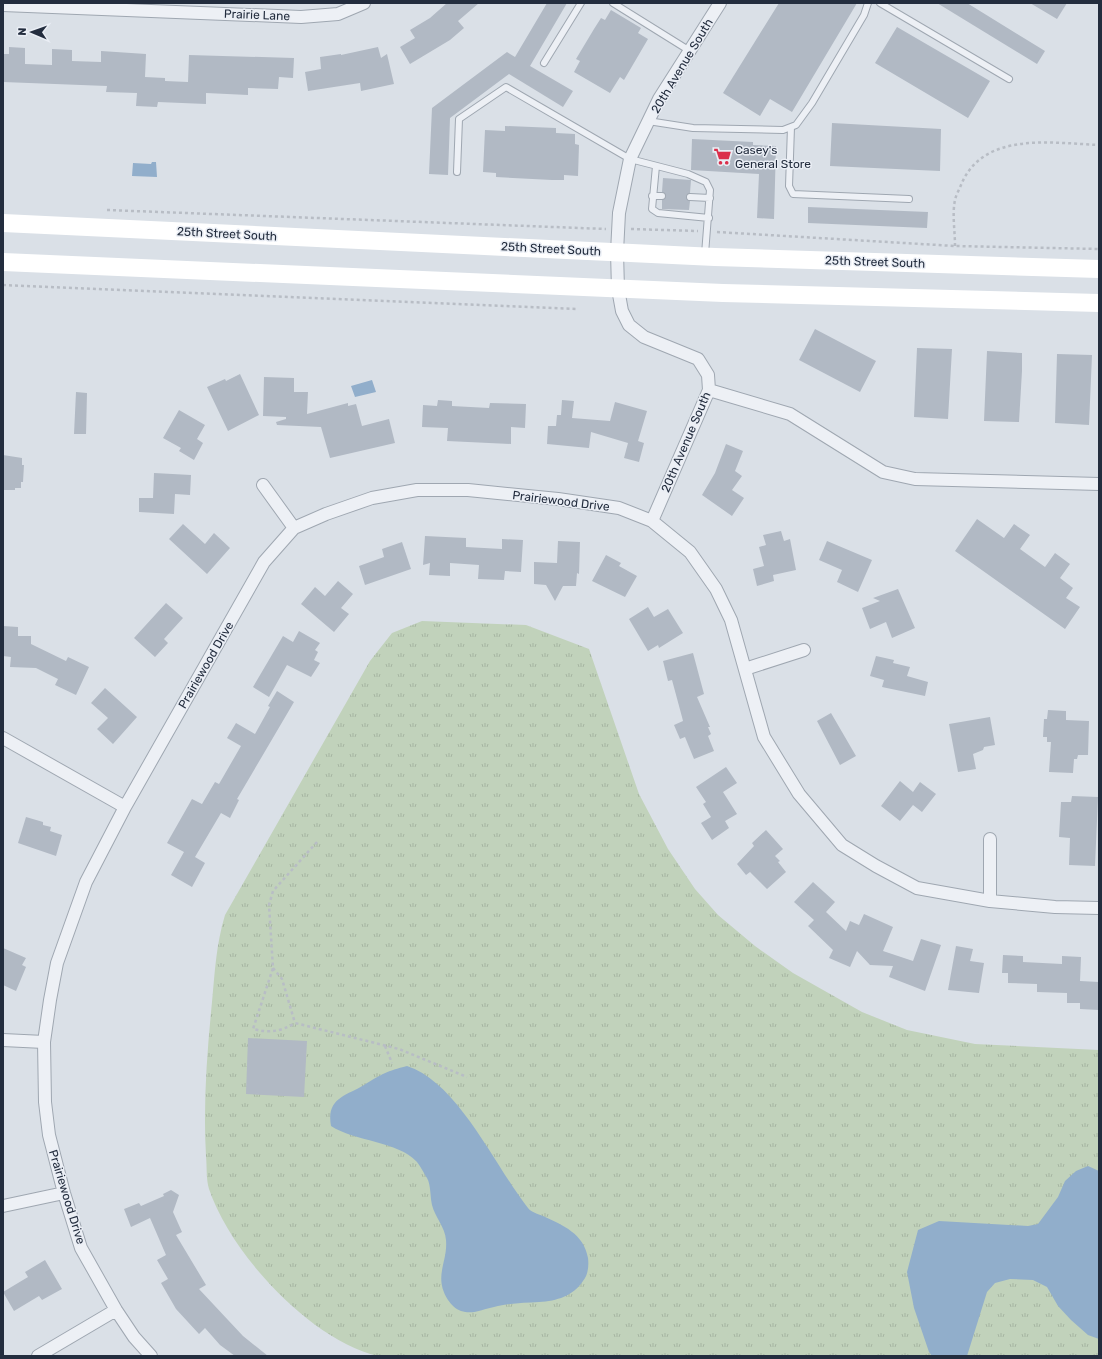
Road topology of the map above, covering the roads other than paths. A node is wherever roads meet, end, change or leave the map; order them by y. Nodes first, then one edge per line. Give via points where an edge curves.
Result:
1 (364, 3) edge
2 (581, 3) edge
3 (613, 3) edge
4 (720, 3) edge
5 (868, 3) edge
6 (880, 3) edge
7 (3, 5) edge
8 (690, 51) junction
9 (544, 63) dead end
10 (1009, 79) dead end
11 (648, 121) junction
12 (791, 127) junction
13 (630, 159) junction
14 (656, 166) junction
15 (457, 172) dead end
16 (652, 196) junction
17 (662, 196) dead end
18 (690, 197) dead end
19 (710, 198) junction
20 (909, 200) dead end
21 (709, 218) junction
22 (3, 223) edge
23 (617, 252) junction
24 (705, 256) junction
25 (3, 262) edge
26 (1099, 269) edge
27 (618, 289) junction
28 (1099, 303) edge
29 (709, 390) junction
30 (1099, 484) edge
31 (263, 485) dead end
32 (652, 521) junction
33 (294, 528) junction
34 (804, 650) dead end
35 (745, 669) junction
36 (3, 738) edge
37 (125, 807) junction
38 (990, 839) dead end
39 (990, 900) junction
40 (1099, 908) edge
41 (3, 1040) edge
42 (44, 1042) junction
43 (64, 1193) junction
44 (3, 1206) edge
45 (116, 1310) junction
46 (38, 1356) edge
47 (151, 1356) edge

1 - 7 street, Prairie Lane via 338,14 301,17
2 - 9 lane
3 - 8 lane
4 - 8 street, 20th Avenue South
5 - 12 lane via 864,15 812,103 796,125
6 - 10 lane
8 - 11 street, 20th Avenue South
11 - 12 lane via 693,128 783,130
11 - 13 street, 20th Avenue South
12 - 20 lane via 789,186 793,194
13 - 14 lane
13 - 15 lane via 506,87 459,119
13 - 23 street, 20th Avenue South via 619,214
14 - 16 lane
14 - 19 lane via 688,174 706,182
16 - 17 lane
16 - 21 lane via 652,209 658,213
18 - 19 lane
19 - 21 lane
21 - 24 lane
22 - 23 main road, 25th Street South
23 - 24 main road, 25th Street South
23 - 27 street, 20th Avenue South
24 - 26 main road, 25th Street South
25 - 27 main road
27 - 28 main road
27 - 29 street, 20th Avenue South via 622,311 629,325 644,337 698,359 708,376
29 - 30 street via 790,414 882,472 915,479
29 - 32 street, 20th Avenue South
31 - 33 street
32 - 33 street, Prairiewood Drive via 619,508 558,499 468,490 417,490 372,498
32 - 35 street, Prairiewood Drive via 690,552 716,590 731,620
33 - 37 street, Prairiewood Drive via 264,562
34 - 35 street
35 - 39 street, Prairiewood Drive via 764,736 799,794 842,845 917,888
36 - 37 street
37 - 42 street, Prairiewood Drive via 86,882 57,963
38 - 39 street
39 - 40 street, Prairiewood Drive via 1055,907
41 - 42 street
42 - 43 street, Prairiewood Drive via 45,1102 49,1135
43 - 44 street
43 - 45 street, Prairiewood Drive via 81,1248
45 - 46 street
45 - 47 street, Prairiewood Drive via 134,1337

